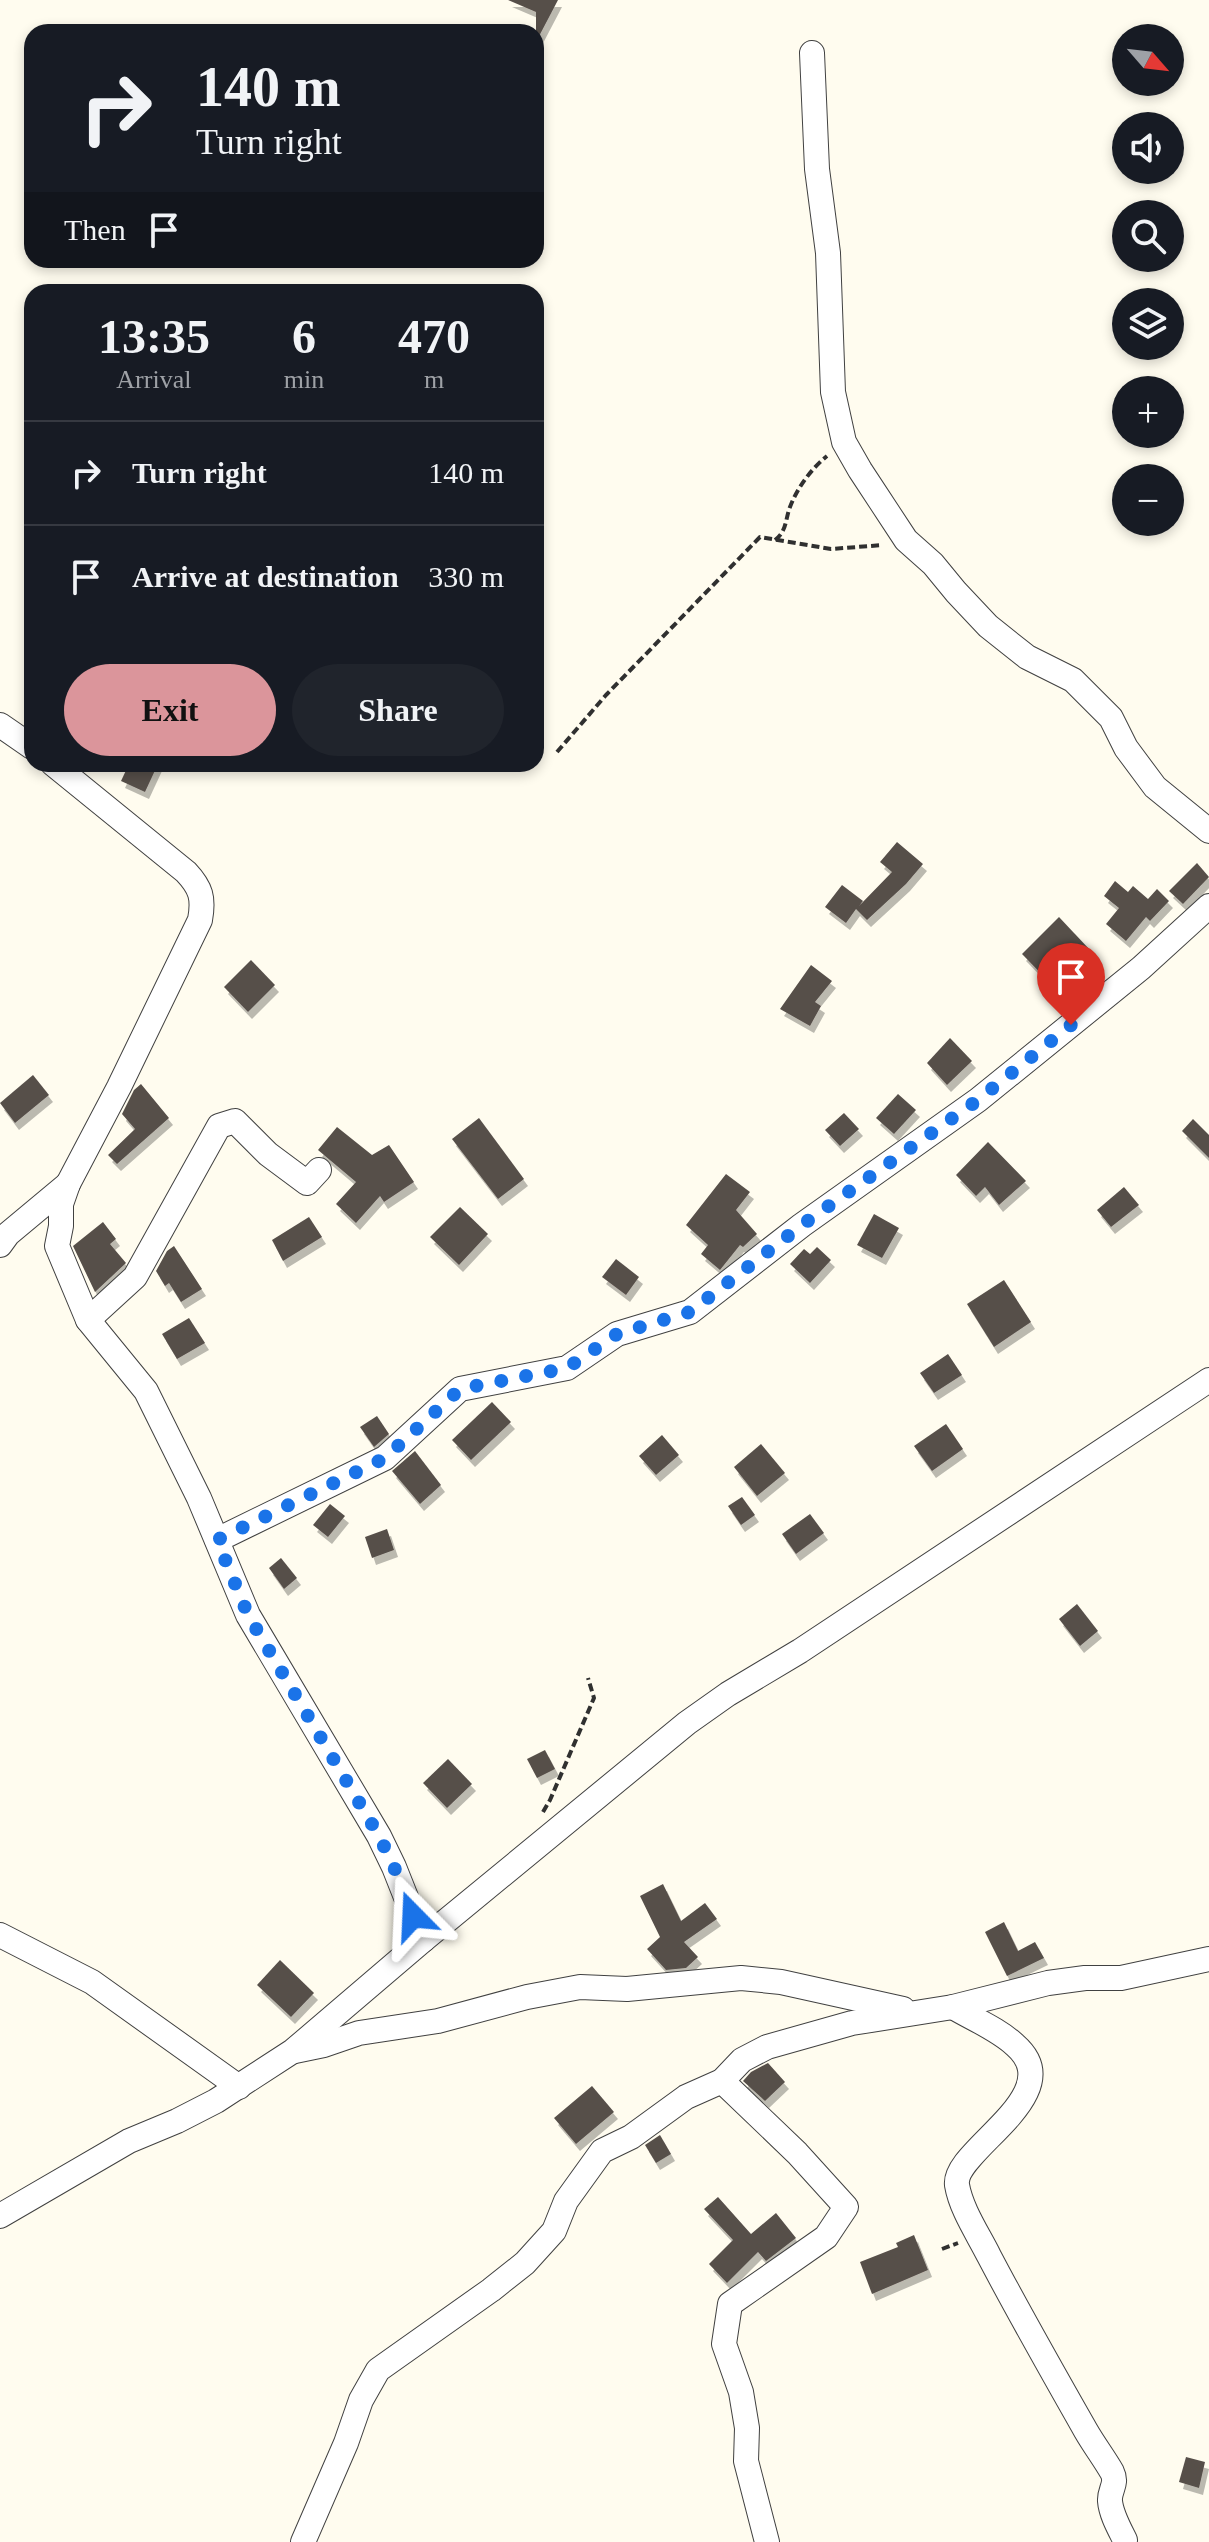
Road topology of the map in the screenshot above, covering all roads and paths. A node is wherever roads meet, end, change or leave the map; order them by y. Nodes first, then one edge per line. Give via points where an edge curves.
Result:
1 (812, 53) dead end
2 (844, 442) junction
3 (775, 540) junction
4 (913, 547) junction
5 (0, 725) edge
6 (24, 742) edge
7 (557, 752) dead end
8 (63, 772) edge
9 (1209, 831) edge
10 (1209, 906) edge
11 (319, 1170) dead end
12 (68, 1184) junction
13 (0, 1245) edge
14 (88, 1320) junction
15 (1209, 1380) edge
16 (217, 1540) junction
17 (588, 1678) dead end
18 (538, 1844) junction
19 (0, 1935) edge
20 (423, 1940) junction
21 (1209, 1959) edge
22 (953, 2007) junction
23 (918, 2013) junction
24 (293, 2051) junction
25 (722, 2081) junction
26 (239, 2087) junction
27 (0, 2216) edge
28 (1125, 2540) edge
29 (303, 2542) edge
30 (767, 2542) edge

1 - 2 street via 833,392
2 - 3 path via 815,465
2 - 4 street
3 - 4 path via 831,549
3 - 7 path via 760,537
4 - 9 street via 988,626 1027,657 1073,680 1111,718 1155,787
5 - 6 street
8 - 12 street via 186,872 200,887 203,901 200,920
10 - 16 street via 978,1100 690,1312 617,1334 567,1368 460,1389 385,1458
11 - 14 street via 307,1183 235,1121 219,1126 135,1277
12 - 13 street
12 - 14 street via 57,1246
14 - 16 street via 146,1391
15 - 18 street via 728,1694
16 - 20 street via 248,1615 379,1836
17 - 18 path via 594,1698 537,1820
18 - 20 street
19 - 26 street via 92,1982
20 - 24 street
21 - 22 street via 1132,1976 1048,1983
22 - 23 street
22 - 28 street via 1015,2044 1030,2069 1023,2098 964,2165 957,2187 1002,2280 1114,2477 1110,2503
23 - 24 street via 809,1987 741,1978 627,1989 580,1987
23 - 25 street via 852,2023 767,2047 742,2060
24 - 26 street
25 - 29 street via 686,2097 602,2151 566,2201 554,2231 525,2263 378,2370
25 - 30 street via 846,2207 826,2237 730,2304 724,2344 741,2392 746,2461
26 - 27 street via 129,2141

